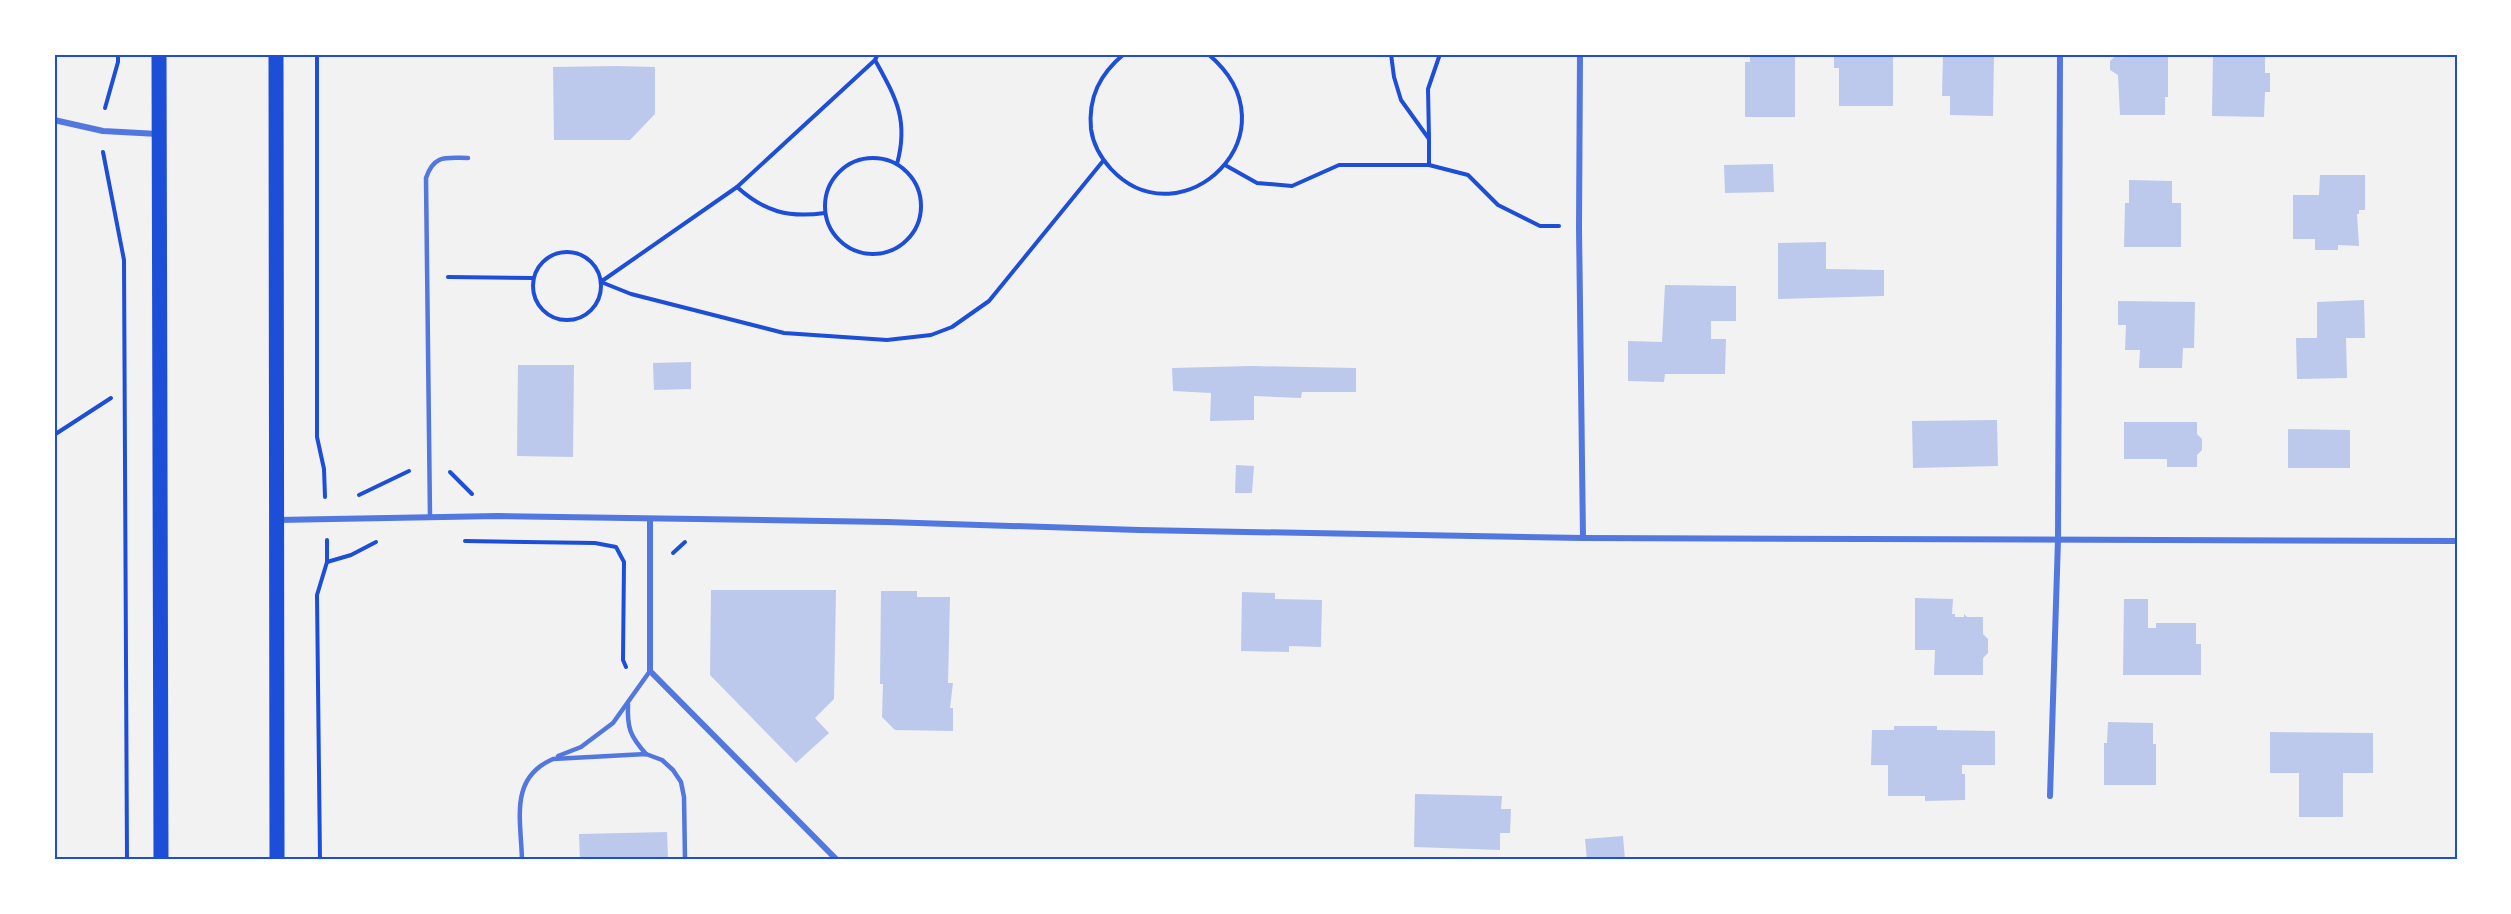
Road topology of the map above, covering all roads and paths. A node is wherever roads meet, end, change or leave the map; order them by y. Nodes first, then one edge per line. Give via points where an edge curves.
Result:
1 (118, 54) edge
2 (159, 54) edge
3 (276, 54) edge
4 (317, 54) edge
5 (878, 54) edge
6 (1124, 54) edge
7 (1208, 54) edge
8 (1391, 54) edge
9 (1440, 54) edge
10 (1580, 54) edge
11 (2060, 54) edge
12 (875, 60) junction
13 (105, 110) dead end
14 (54, 120) edge
15 (158, 134) junction
16 (1429, 139) junction
17 (102, 150) dead end
18 (468, 158) dead end
19 (1103, 161) junction
20 (897, 164) junction
21 (1225, 165) junction
22 (1430, 165) junction
23 (736, 187) junction
24 (825, 213) junction
25 (1579, 226) junction
26 (426, 277) junction
27 (533, 278) junction
28 (601, 282) junction
29 (111, 398) dead end
30 (54, 435) edge
31 (414, 469) dead end
32 (352, 498) dead end
33 (325, 499) dead end
34 (430, 517) junction
35 (650, 519) junction
36 (274, 520) junction
37 (327, 537) dead end
38 (1583, 538) junction
39 (2058, 539) junction
40 (378, 540) dead end
41 (458, 541) dead end
42 (2457, 541) edge
43 (352, 545) dead end
44 (351, 555) junction
45 (327, 562) junction
46 (650, 671) junction
47 (636, 688) junction
48 (628, 704) junction
49 (646, 754) junction
50 (553, 759) junction
51 (2050, 796) dead end
52 (127, 860) edge
53 (161, 860) edge
54 (276, 860) edge
55 (320, 860) edge
56 (522, 860) edge
57 (685, 860) edge
58 (837, 860) edge

1 - 13 path
2 - 15 main road
3 - 36 main road
4 - 33 path via 317,437
5 - 12 path
6 - 19 path via 1095,88 1089,112 1092,138
7 - 21 path via 1236,86 1242,106 1242,127
8 - 16 path via 1401,99
9 - 16 path via 1428,88
10 - 25 street
11 - 39 street
12 - 20 path via 900,111 903,136
12 - 23 path
14 - 15 street via 104,131
15 - 53 main road
16 - 22 path
17 - 52 path via 124,260
18 - 26 lane via 440,158 430,165 426,185
19 - 21 path via 1119,178 1140,189 1163,194 1208,181
19 - 28 path via 989,301 952,327 931,335 887,340 784,333 631,294
20 - 24 path via 874,158 857,160 843,168 831,181
20 - 24 path via 915,182 921,198 921,215 904,243 889,252 856,251 831,229
21 - 22 path via 1257,183 1292,186 1339,165
22 - 25 path via 1468,175 1498,205 1540,226
23 - 24 path via 775,212 802,216
23 - 28 path
25 - 38 street
26 - 27 path
26 - 34 lane
27 - 28 path via 545,260 562,252 588,258
27 - 28 path via 537,303 546,313 571,320 594,307
29 - 30 path
31 - 32 path
34 - 35 street
34 - 36 street
35 - 38 street
35 - 46 street
36 - 54 main road
37 - 45 path
38 - 39 street
39 - 42 street
39 - 51 street
40 - 44 path
41 - 47 path via 595,543 616,547 624,562 623,660
43 - 44 path
44 - 45 path
45 - 55 path via 317,596
46 - 47 lane
46 - 58 street
47 - 48 lane
48 - 49 lane via 627,724 633,740
48 - 50 lane via 595,737
49 - 50 lane
49 - 57 lane via 662,760 681,782
50 - 56 lane via 534,770 523,789

